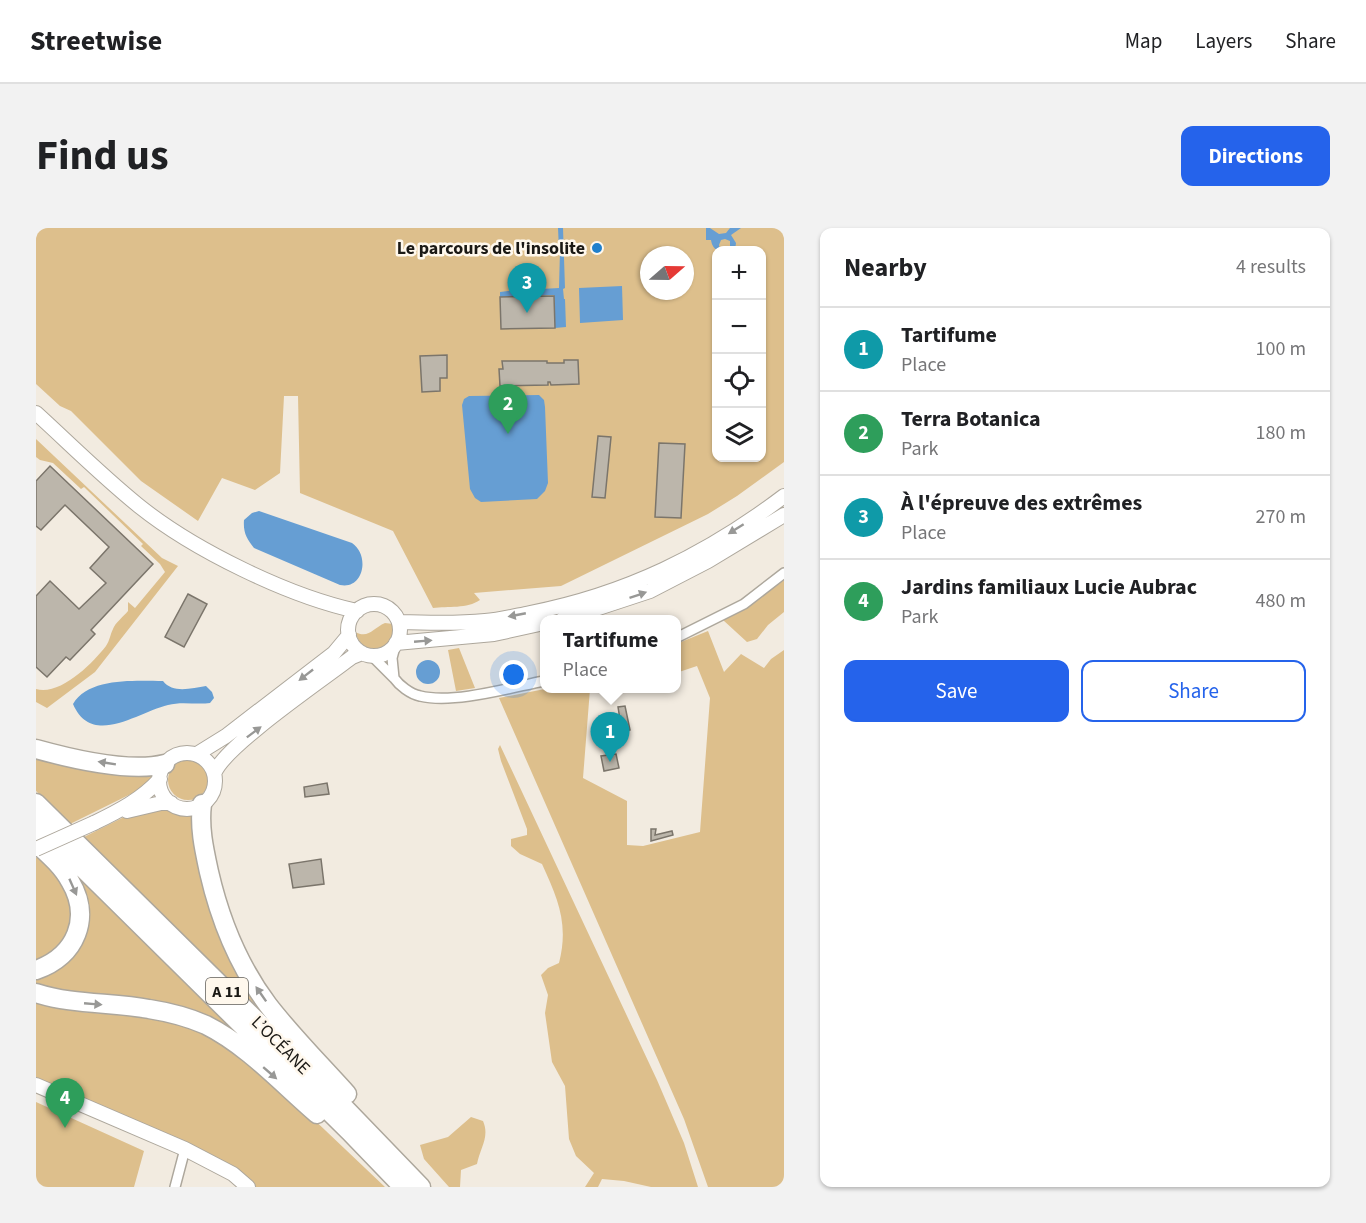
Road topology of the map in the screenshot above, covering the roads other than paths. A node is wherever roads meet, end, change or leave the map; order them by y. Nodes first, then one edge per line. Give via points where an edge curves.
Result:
1 (36, 413) edge
2 (36, 424) edge
3 (784, 496) edge
4 (784, 514) edge
5 (784, 573) edge
6 (353, 615) junction
7 (577, 615) edge
8 (399, 622) junction
9 (540, 624) edge
10 (349, 635) junction
11 (681, 636) edge
12 (396, 643) junction
13 (367, 655) junction
14 (394, 678) junction
15 (540, 682) edge
16 (36, 749) edge
17 (196, 754) junction
18 (163, 772) junction
19 (214, 774) junction
20 (36, 803) edge
21 (171, 803) junction
22 (202, 804) junction
23 (113, 814) junction
24 (36, 822) edge
25 (36, 843) edge
26 (36, 849) edge
27 (36, 970) edge
28 (36, 993) edge
29 (36, 1084) edge
30 (185, 1149) junction
31 (413, 1185) edge
32 (175, 1187) edge
33 (248, 1187) edge
34 (393, 1187) edge

1 - 6 main road via 139,506 175,531 223,559
2 - 6 main road via 108,489 177,542 250,581
3 -> 8 main road via 705,549 615,591 487,621
7 -> 4 main road via 650,591
5 - 11 street via 744,604
6 - 8 main road via 367,605 381,605 392,611
6 - 10 main road
8 - 12 main road
12 -> 9 main road via 494,634
10 - 13 main road via 354,647
10 -> 17 main road via 325,660 226,736
12 - 13 main road via 386,653
12 - 14 street via 392,658
13 - 14 street
19 -> 13 main road via 237,745 352,657
14 - 15 street via 417,696 437,698
18 -> 16 highway
17 - 18 main road via 174,756
17 - 19 main road via 206,760
18 - 21 main road via 162,792
18 - 23 main road via 144,794
19 - 22 main road via 212,793
20 - 31 highway, L’OCÉANE / A 11 via 330,1093
21 - 22 main road via 186,808
21 - 23 main road
31 -> 22 highway via 407,1160 282,1023 244,969 211,881 201,830
23 - 26 main road, bridge
24 - 31 highway, L’OCÉANE / A 11 via 350,1131
25 -> 27 highway via 69,879 80,911 78,930 70,946 52,963
28 -> 34 highway via 72,1002 158,1011 213,1029 290,1091
29 - 30 main road
30 - 32 street
30 - 33 main road

